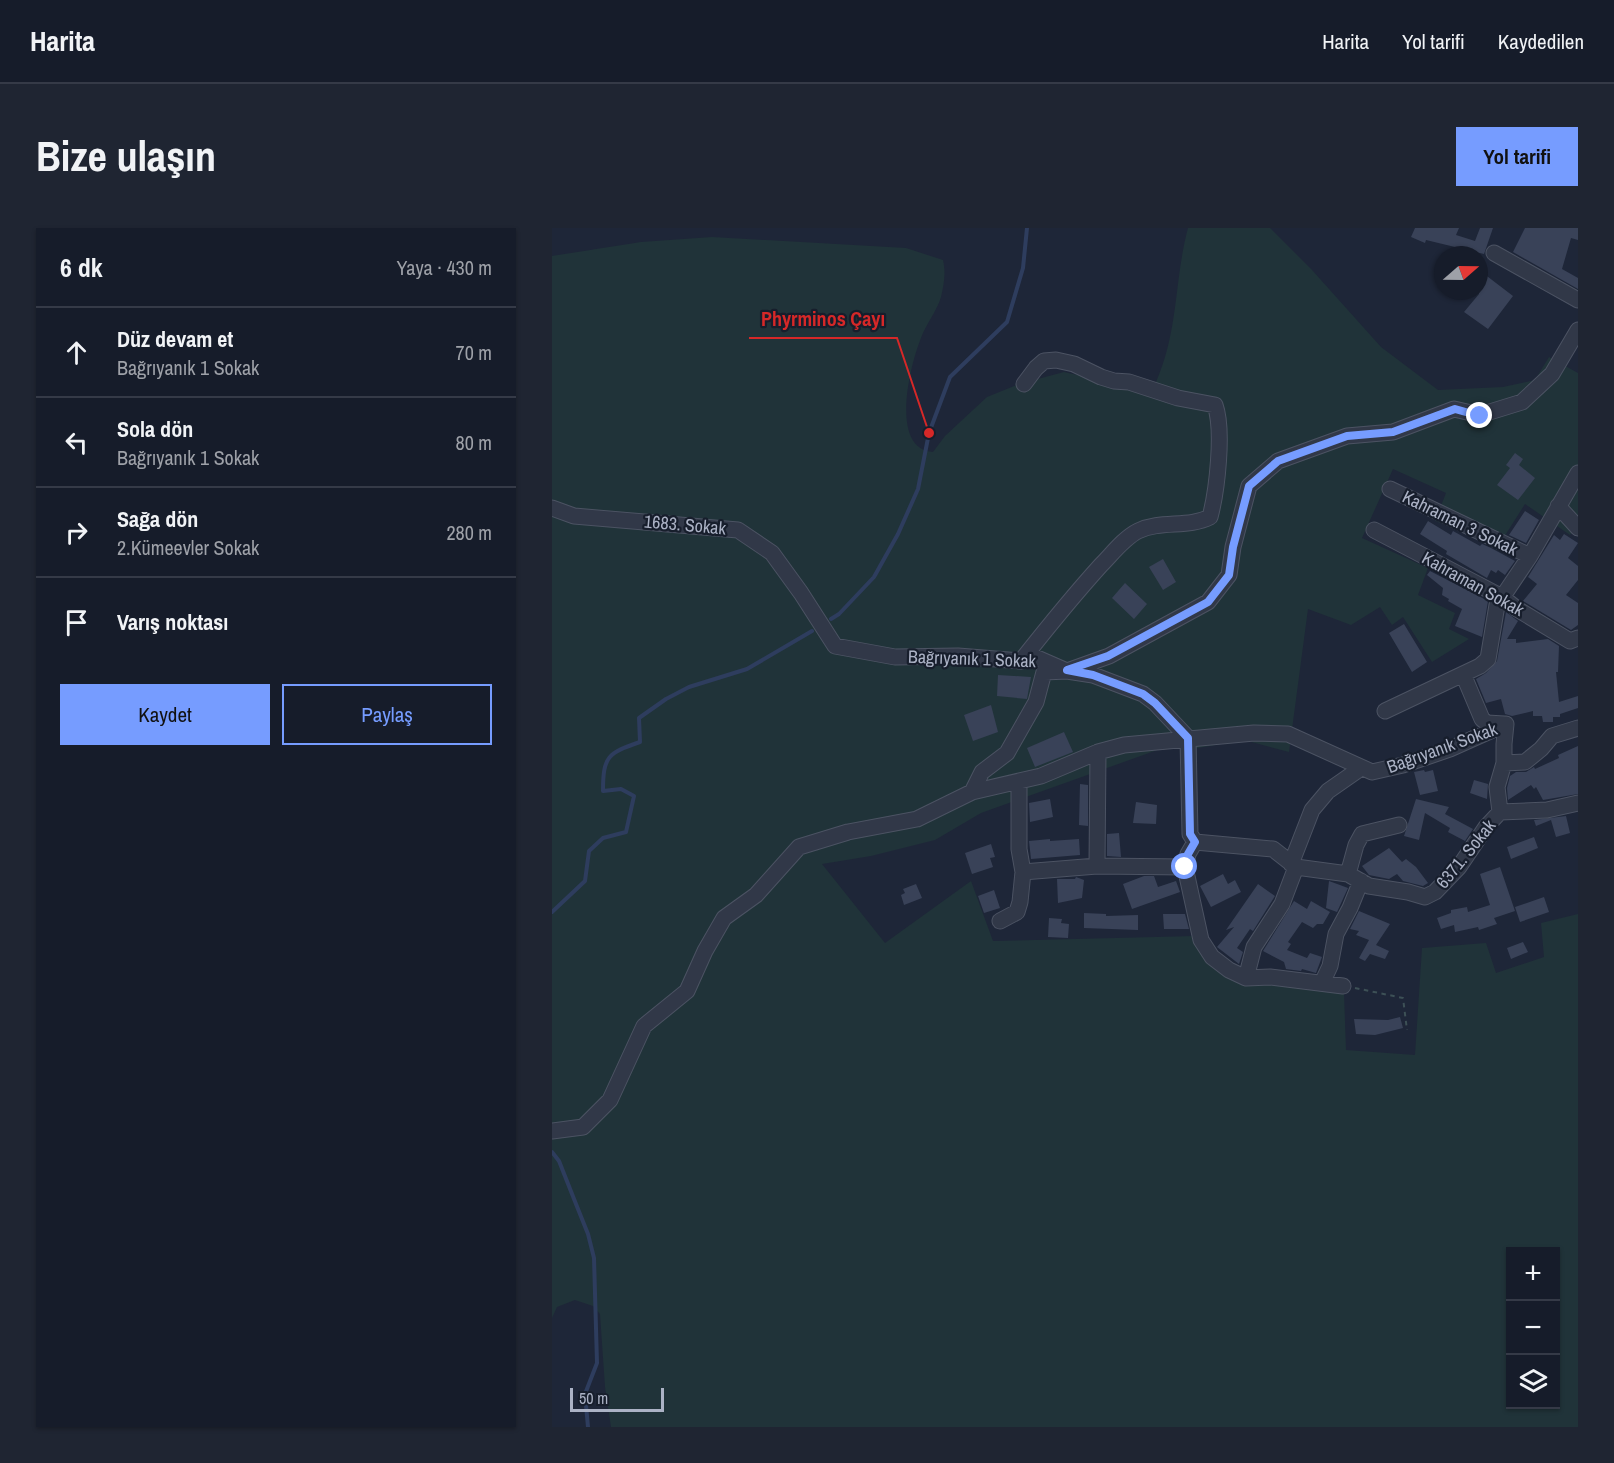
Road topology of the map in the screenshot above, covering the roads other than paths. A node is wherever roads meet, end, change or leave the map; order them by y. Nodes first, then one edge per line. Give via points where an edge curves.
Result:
1 (1494, 253) dead end
2 (1578, 300) edge
3 (1578, 330) edge
4 (1024, 384) dead end
5 (1578, 473) edge
6 (1390, 489) dead end
7 (1558, 506) junction
8 (552, 508) edge
9 (1578, 528) edge
10 (1374, 531) dead end
11 (1530, 556) junction
12 (1502, 597) junction
13 (1574, 640) edge
14 (835, 646) joint
15 (1021, 661) junction
16 (1067, 670) junction
17 (1463, 674) junction
18 (1385, 711) dead end
19 (1506, 724) junction
20 (1578, 728) edge
21 (1188, 738) junction
22 (1098, 752) junction
23 (1504, 763) junction
24 (1361, 768) junction
25 (1019, 782) junction
26 (972, 792) junction
27 (1578, 803) edge
28 (1500, 812) junction
29 (1399, 825) dead end
30 (1195, 842) junction
31 (1097, 866) junction
32 (1294, 866) junction
33 (1185, 867) junction
34 (1023, 872) junction
35 (1355, 878) junction
36 (1000, 921) dead end
37 (1246, 978) junction
38 (1322, 983) junction
39 (1343, 986) road end
40 (552, 1131) edge

1 - 2 street
3 - 16 street via 1552,374 1522,402 1480,416 1455,409 1393,432 1347,436 1278,461 1249,486 1229,575 1208,602 1108,656
4 - 15 street via 1044,361 1056,360 1114,381 1215,405 1218,459 1210,517 1200,522 1154,525 1136,532 1054,618
5 - 7 street
6 - 11 street, Kahraman 3 Sokak
7 - 9 street
7 - 11 street
8 - 14 street, 1683. Sokak via 574,516 738,530 772,553
10 - 12 street, Kahraman Sokak
11 - 12 street
12 - 13 street, Kahraman Sokak
12 - 17 street via 1497,605 1488,659
14 - 15 street, Bağrıyanık 1 Sokak via 895,657
15 - 16 street, Bağrıyanık 1 Sokak via 1035,657
16 - 21 street, Bağrıyanık 1 Sokak via 1093,675 1143,694
16 - 26 street via 1044,672 1036,702 1007,753 982,772
17 - 18 street
17 - 19 street via 1482,719
19 - 23 street, Bağrıyanık Sokak
19 - 24 street, Bağrıyanık Sokak via 1403,765 1372,772
20 - 23 street, Bağrıyanık Sokak via 1552,736 1525,762
21 - 22 street, Bağrıyanık Sokak
21 - 24 street, Bağrıyanık Sokak via 1288,734
21 - 30 street via 1190,834
22 - 25 street, Bağrıyanık Sokak via 1041,777
22 - 31 street
23 - 28 street via 1497,787
24 - 32 street via 1328,791 1312,810
25 - 26 street, Bağrıyanık Sokak
25 - 34 street
26 - 40 street, Bağrıyanık Sokak via 917,819 848,832 799,847 756,895 724,918 687,991 644,1026 610,1100 583,1127
27 - 28 street, 6371. Sokak via 1547,810
28 - 35 street, 6371. Sokak via 1436,892 1425,897 1369,886
29 - 35 street via 1362,834 1356,844
30 - 32 street via 1273,849
30 - 33 street
31 - 33 street
31 - 34 street
32 - 35 street
32 - 37 street via 1282,904 1254,947
33 - 37 street via 1201,940 1212,957
34 - 36 street via 1017,912
35 - 38 street via 1350,908 1336,934 1330,966
37 - 38 street
38 - 39 street

